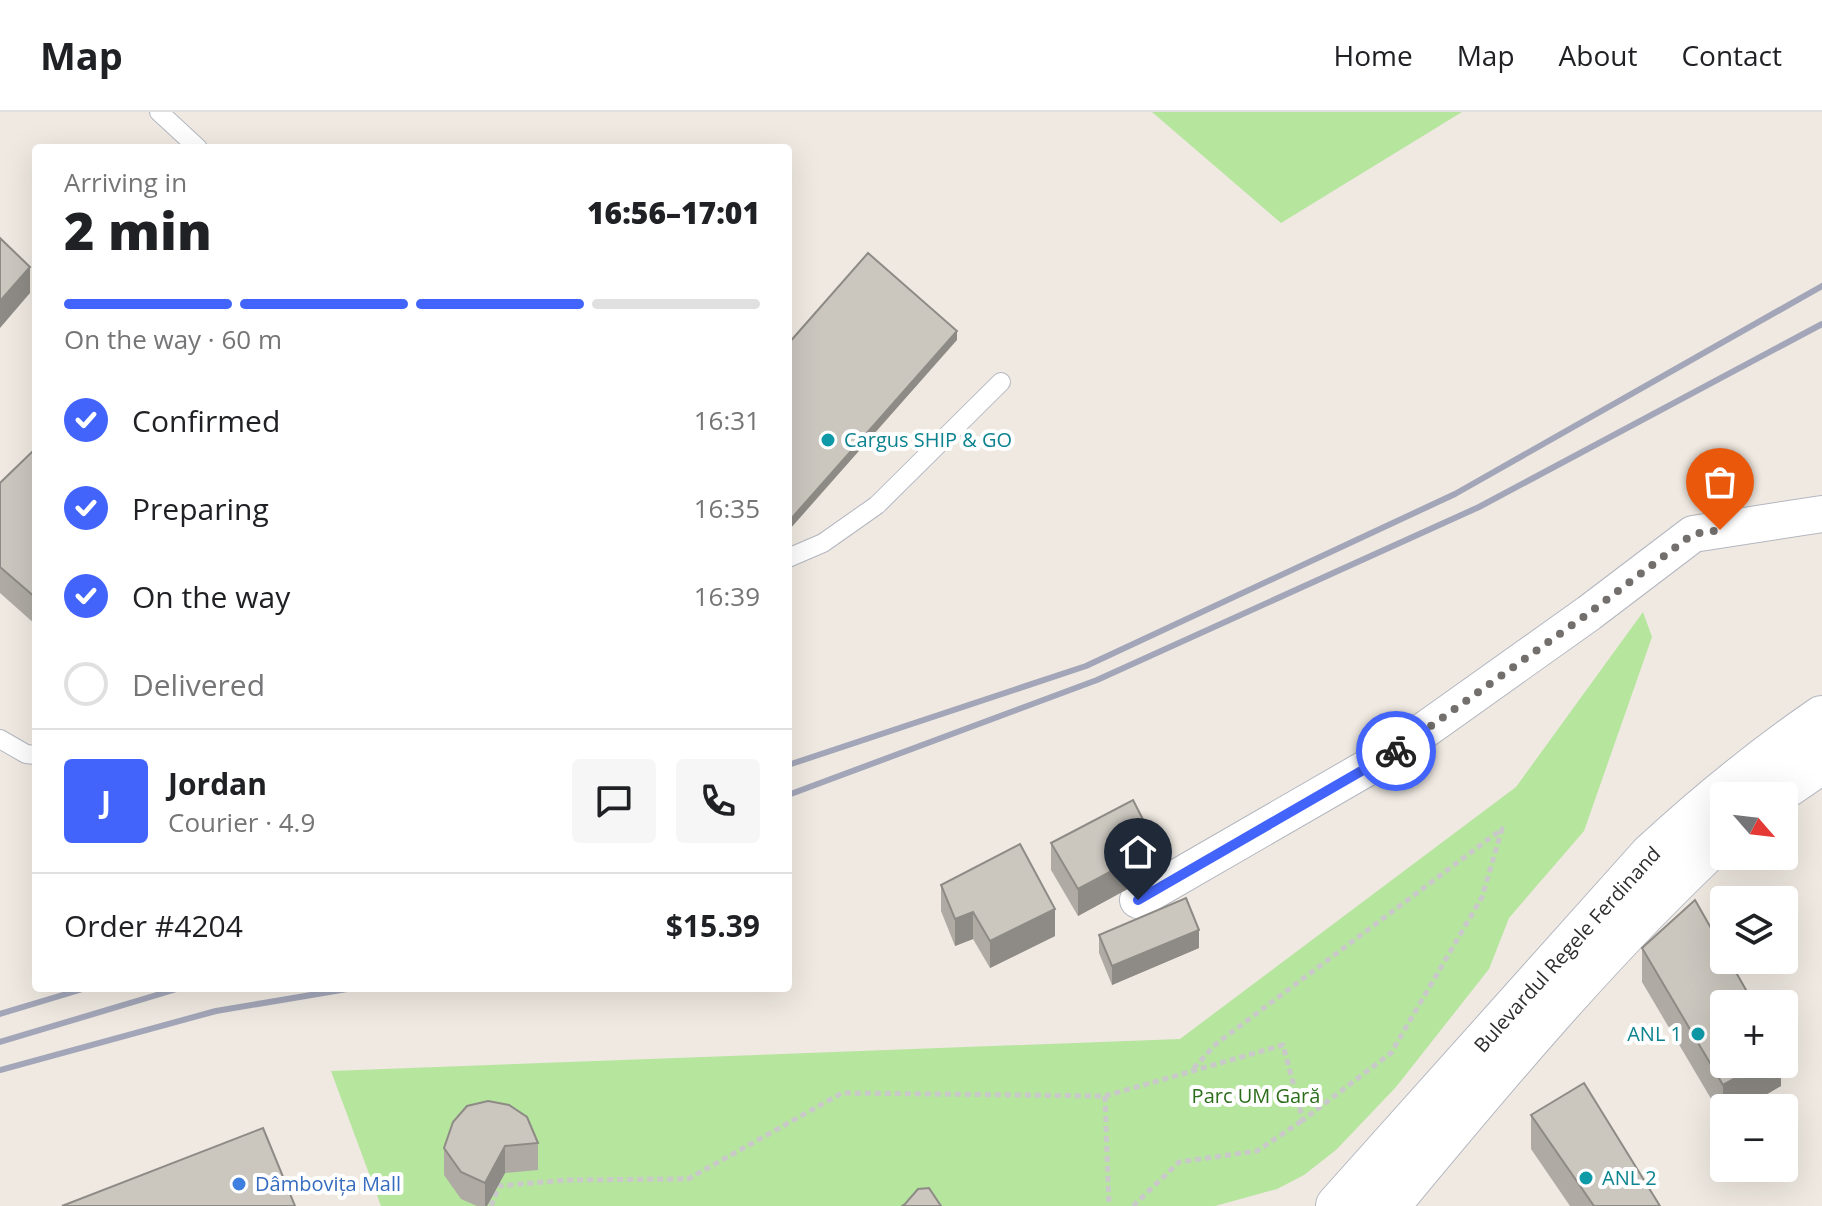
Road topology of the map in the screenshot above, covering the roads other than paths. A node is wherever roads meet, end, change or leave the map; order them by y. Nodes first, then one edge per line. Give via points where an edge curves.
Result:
1 (159, 112) edge
2 (194, 144) edge
3 (1001, 382) dead end
4 (1822, 514) edge
5 (792, 556) edge
6 (1822, 718) edge
7 (0, 739) edge
8 (32, 755) edge
9 (1822, 761) edge
10 (1791, 782) edge
11 (1710, 847) edge
12 (1138, 900) dead end
13 (1338, 1206) edge
14 (1387, 1206) edge

1 - 2 lane
3 - 5 lane via 877,505 823,543
4 - 12 street via 1693,534 1391,754
6 - 13 main road, Bulevardul Regele Ferdinand via 1762,759 1651,856
7 - 8 lane
9 - 10 main road
11 - 14 main road, Bulevardul Regele Ferdinand via 1598,962

